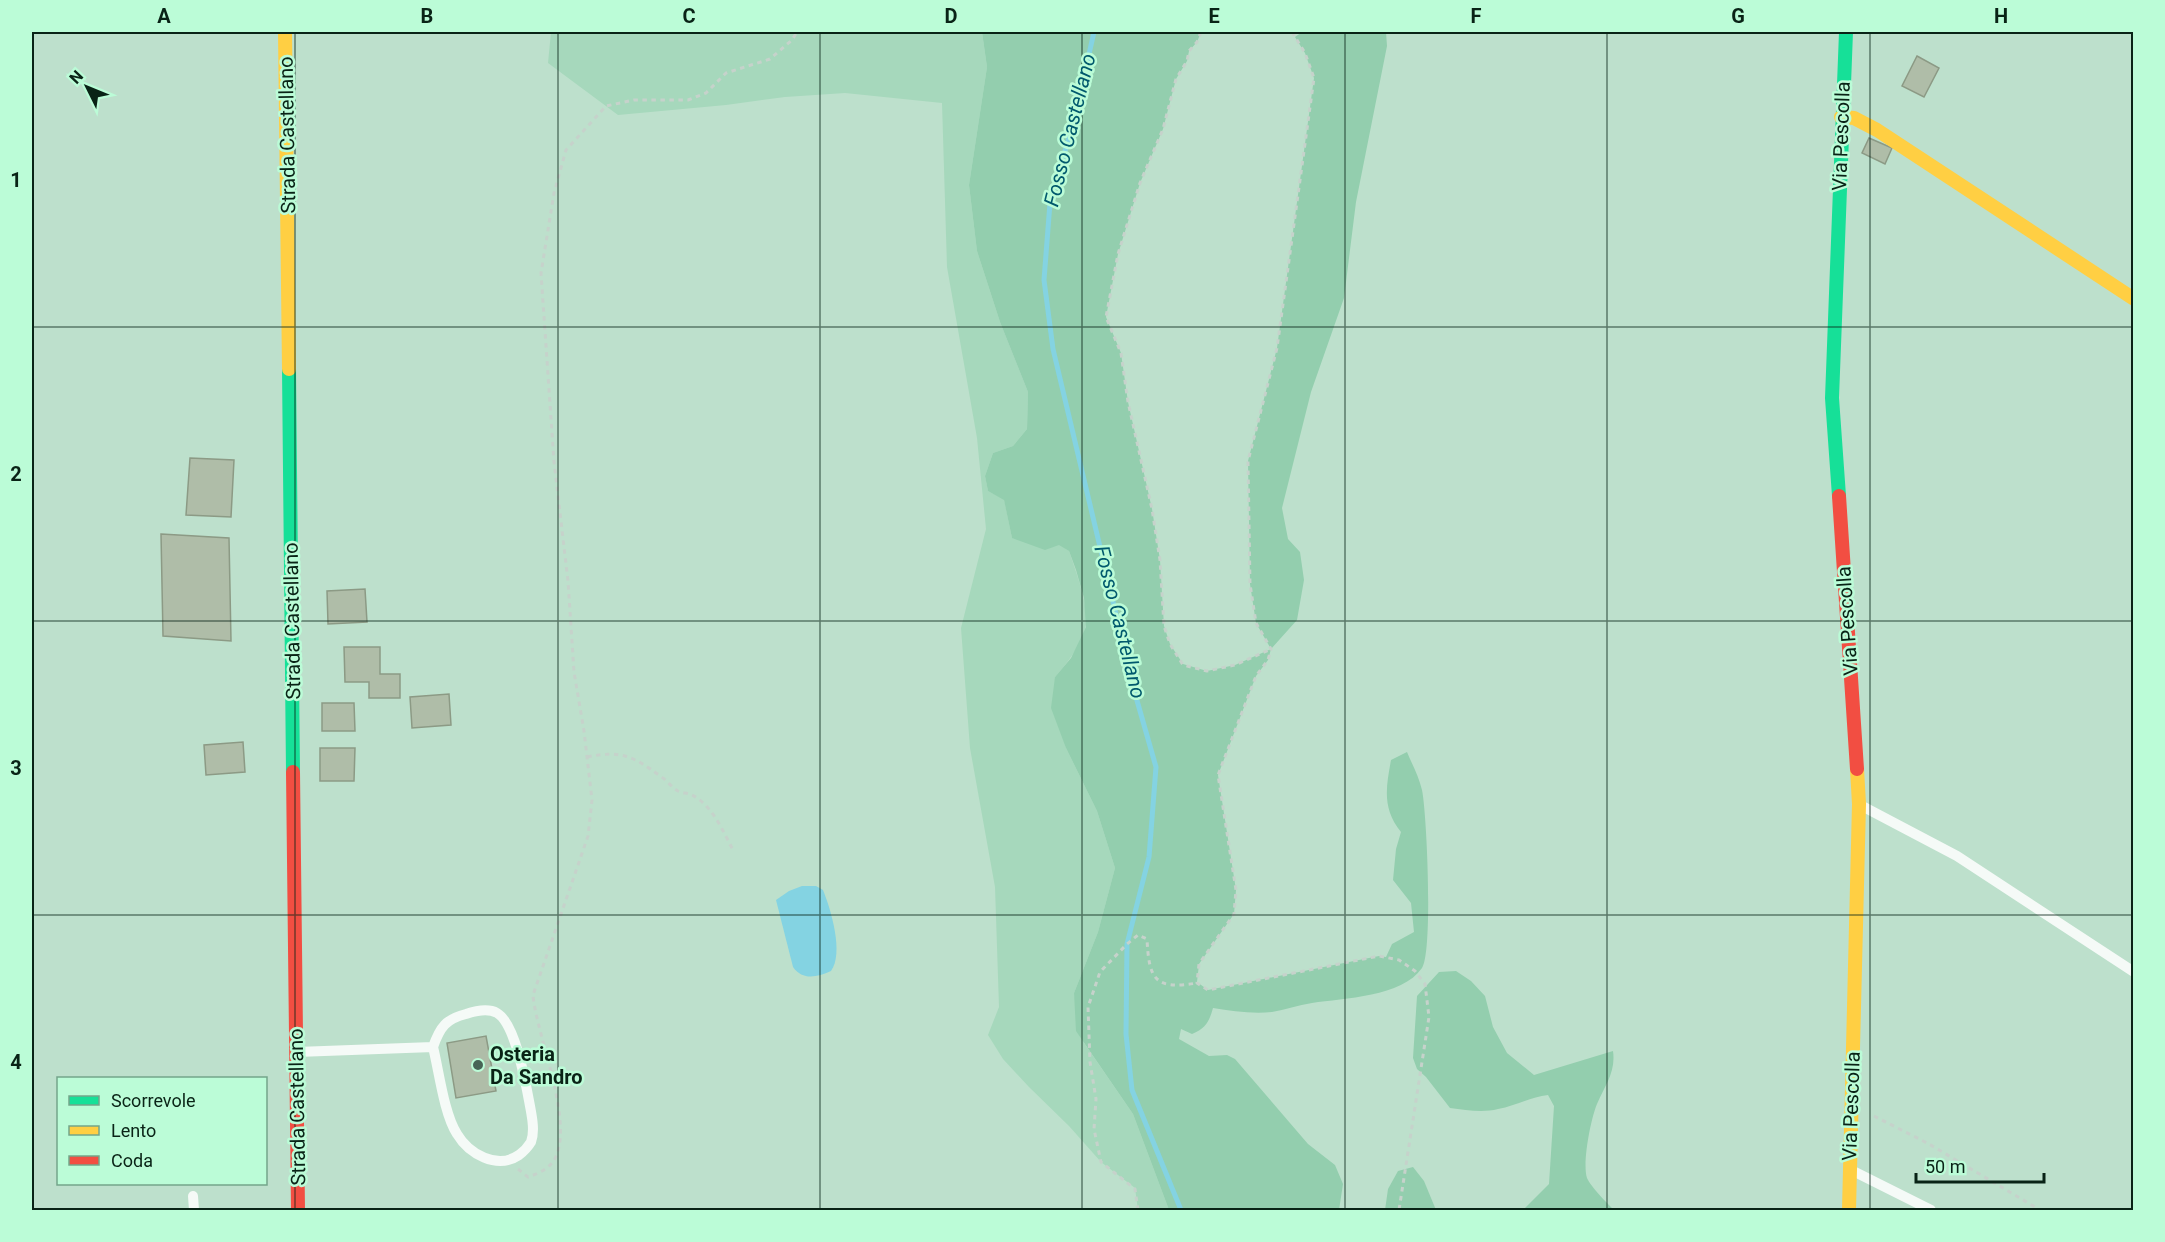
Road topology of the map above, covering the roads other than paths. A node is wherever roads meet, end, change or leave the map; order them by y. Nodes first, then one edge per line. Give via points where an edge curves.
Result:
1 (285, 32) edge
2 (1846, 32) edge
3 (1841, 117) junction
4 (2133, 299) edge
5 (1859, 804) junction
6 (2133, 972) edge
7 (433, 1047) junction
8 (296, 1052) junction
9 (1850, 1169) junction
10 (193, 1196) dead end
11 (194, 1210) edge
12 (298, 1210) edge
13 (1849, 1210) edge
14 (1931, 1210) edge

1 - 8 street, Strada Castellano
2 - 3 street, Via Pescolla
3 - 4 street via 1854,118 1877,130
3 - 5 street, Via Pescolla via 1832,398
5 - 6 lane via 1957,856
5 - 9 street, Via Pescolla
7 - 7 lane via 438,1031 453,1017 490,1011 507,1023 524,1070 533,1123 531,1141 524,1151 502,1162 465,1145 450,1119
7 - 8 lane
8 - 12 street, Strada Castellano
9 - 13 street, Via Pescolla
9 - 14 lane
10 - 11 lane

